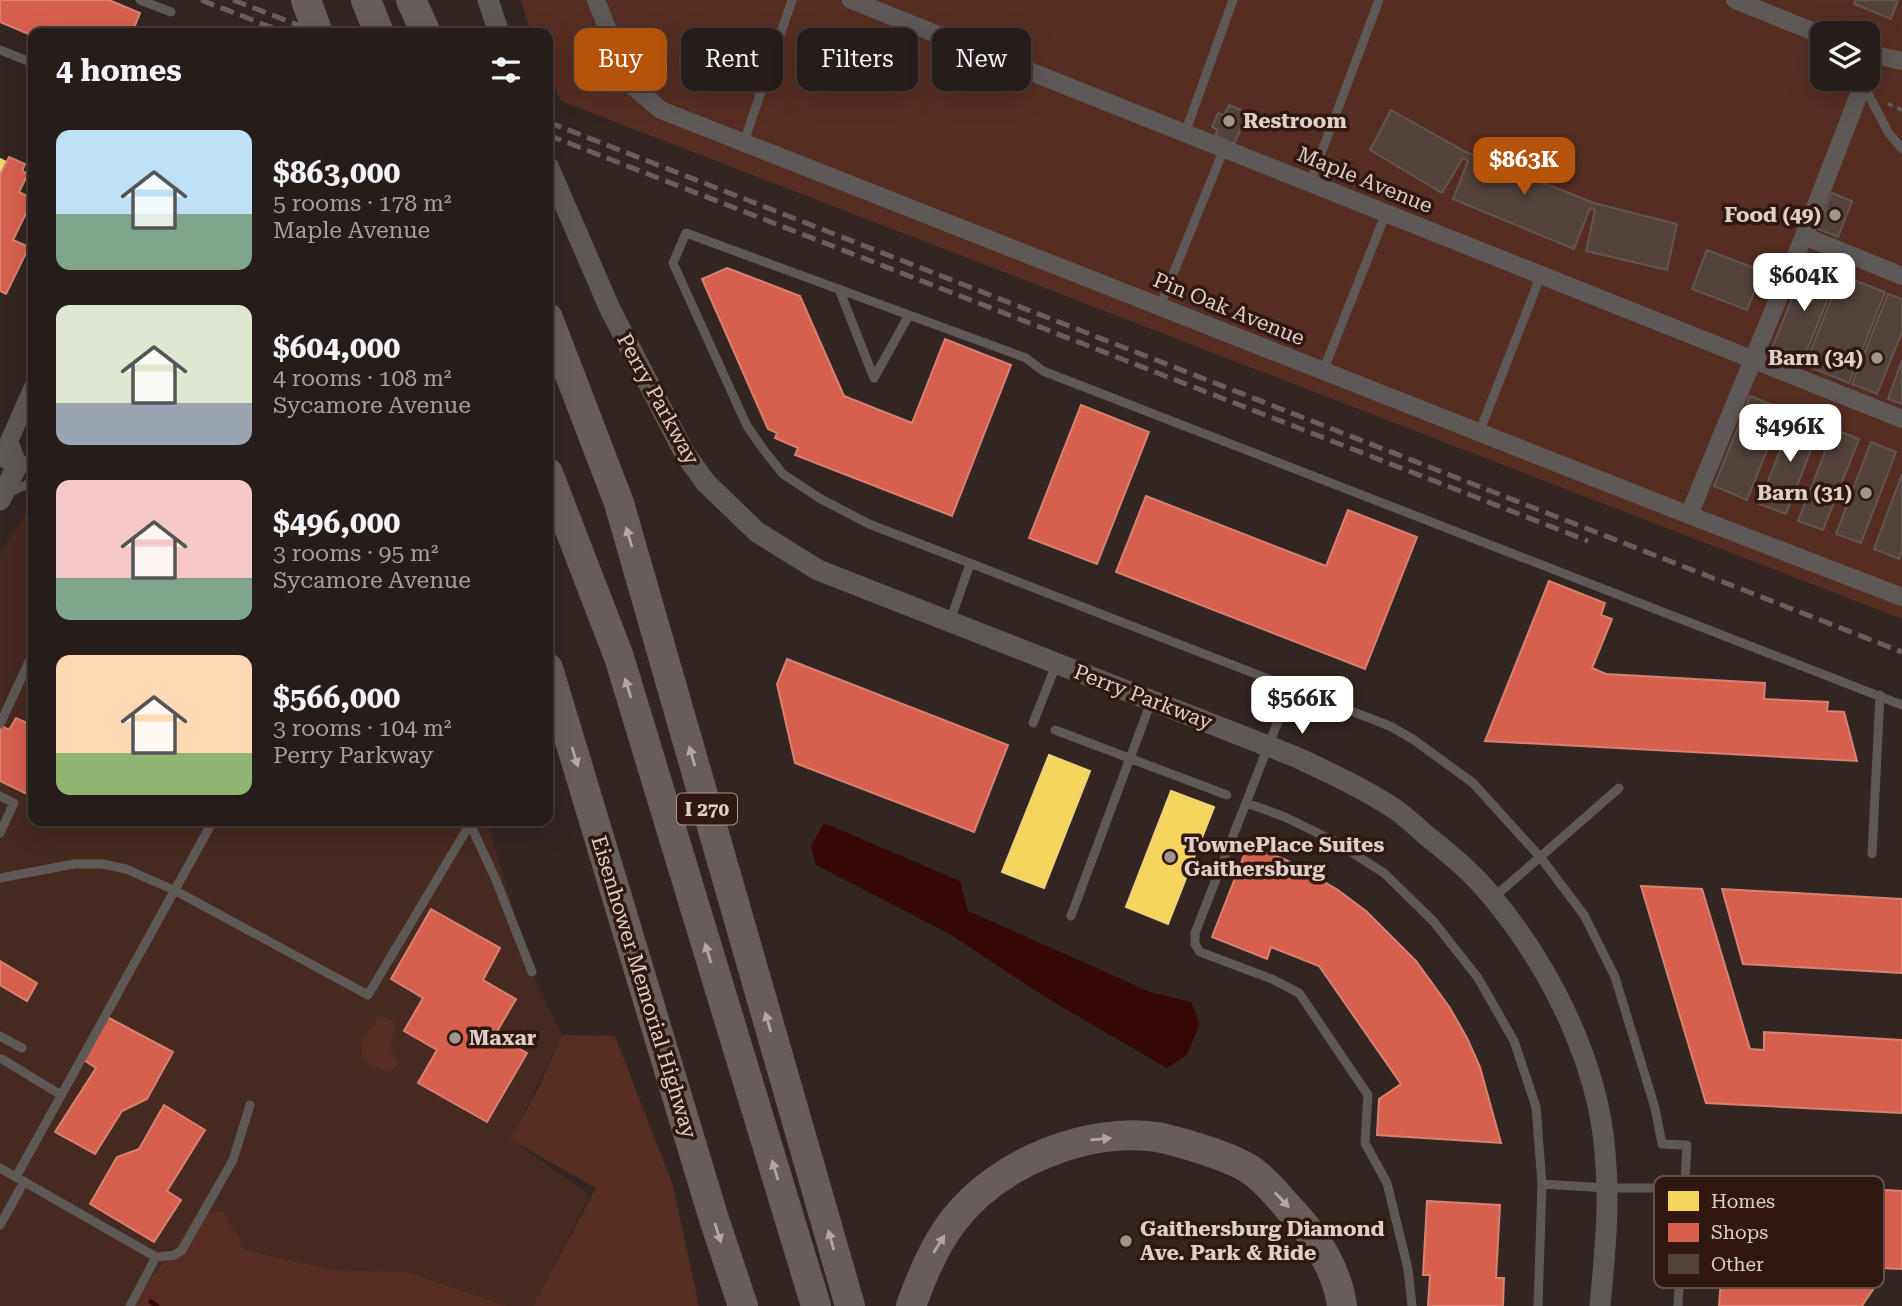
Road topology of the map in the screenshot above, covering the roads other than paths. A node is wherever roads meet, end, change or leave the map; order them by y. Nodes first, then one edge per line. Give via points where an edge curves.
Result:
1 (140, 0) edge
2 (306, 0) edge
3 (366, 0) edge
4 (411, 0) edge
5 (488, 0) edge
6 (596, 0) edge
7 (792, 0) edge
8 (851, 0) edge
9 (1233, 0) edge
10 (1379, 0) edge
11 (1735, 0) edge
12 (171, 12) dead end
13 (316, 28) edge
14 (377, 28) edge
15 (424, 28) edge
16 (497, 28) edge
17 (1810, 30) edge
18 (0, 50) edge
19 (1880, 56) edge
20 (28, 61) edge
21 (1902, 61) edge
22 (1860, 91) edge
23 (1870, 91) edge
24 (1185, 133) junction
25 (744, 142) junction
26 (1224, 149) junction
27 (1902, 149) edge
28 (553, 178) edge
29 (1310, 183) junction
30 (1386, 213) junction
31 (1804, 236) junction
32 (1541, 275) junction
33 (1902, 276) edge
34 (839, 289) junction
35 (1160, 306) junction
36 (909, 315) junction
37 (553, 331) edge
38 (1752, 359) junction
39 (1323, 371) junction
40 (28, 399) edge
41 (1902, 419) edge
42 (1479, 432) junction
43 (7, 451) edge
44 (28, 482) edge
45 (553, 486) edge
46 (28, 487) edge
47 (1, 497) edge
48 (1689, 515) junction
49 (970, 564) junction
50 (1902, 597) edge
51 (950, 621) junction
52 (1056, 663) junction
53 (28, 664) edge
54 (553, 685) edge
55 (1291, 688) junction
56 (1880, 695) junction
57 (1152, 700) junction
58 (1902, 705) edge
59 (1033, 723) dead end
60 (0, 724) edge
61 (1055, 730) dead end
62 (1269, 746) junction
63 (1129, 759) junction
64 (1619, 788) dead end
65 (1227, 795) dead end
66 (0, 796) edge
67 (1247, 803) junction
68 (210, 826) edge
69 (468, 826) edge
70 (472, 826) edge
71 (0, 833) edge
72 (1872, 854) dead end
73 (1541, 859) junction
74 (0, 878) edge
75 (176, 891) junction
76 (1493, 898) junction
77 (1070, 916) dead end
78 (532, 972) dead end
79 (0, 1036) edge
80 (11, 1042) junction
81 (22, 1048) dead end
82 (1, 1061) edge
83 (61, 1096) junction
84 (250, 1105) dead end
85 (0, 1168) edge
86 (1686, 1176) edge
87 (20, 1179) junction
88 (1542, 1184) junction
89 (1607, 1188) junction
90 (1654, 1188) edge
91 (0, 1225) edge
92 (156, 1257) junction
93 (1679, 1288) edge
94 (130, 1306) edge
95 (743, 1306) edge
96 (816, 1306) edge
97 (850, 1306) edge
98 (911, 1306) edge
99 (1342, 1306) edge
100 (1412, 1306) edge
101 (1538, 1306) edge
102 (1600, 1306) edge
103 (1678, 1306) edge

1 - 12 lane
2 - 13 highway
3 - 14 highway
4 - 15 highway
5 - 16 street
6 - 25 street, Pin Oak Avenue via 629,83 661,110
7 - 25 lane
8 - 24 street, Maple Avenue
9 - 24 lane
10 - 29 lane
11 - 17 street
18 - 20 lane
19 - 21 street
22 - 31 street
23 - 27 lane via 1888,132
24 - 26 street, Maple Avenue
25 - 35 street, Pin Oak Avenue
26 - 29 street, Maple Avenue
26 - 35 lane
28 - 51 street, Perry Parkway via 610,309 685,454 706,482 757,532 818,570
29 - 30 street, Maple Avenue
30 - 32 street, Maple Avenue
30 - 39 lane
31 - 33 street
31 - 38 street
32 - 38 street, Maple Avenue
32 - 42 lane
34 - 36 lane
34 - 36 lane via 874,378
34 - 49 lane via 686,233 673,263 747,426 783,474 869,524
35 - 39 street, Pin Oak Avenue
36 - 56 lane
97 -> 37 highway, I 270 via 619,503
38 - 41 street, Maple Avenue
38 - 48 street
39 - 42 street, Pin Oak Avenue
40 - 43 street
42 - 48 street, Pin Oak Avenue
43 - 44 lane
43 - 47 street
96 -> 45 highway, I 270 via 619,657
46 - 47 lane
48 - 50 street, Pin Oak Avenue
49 - 51 lane
49 - 55 lane
51 - 52 street, Perry Parkway
52 - 57 street, Perry Parkway
52 - 59 lane
53 - 60 lane
54 -> 95 highway, Eisenhower Memorial Highway
55 - 62 lane
55 - 73 lane via 1390,726 1414,740 1473,783
56 - 58 lane
56 - 72 lane
57 - 62 street, Perry Parkway
57 - 63 lane
61 - 63 lane
62 - 67 lane
62 - 76 street, Perry Parkway via 1357,786 1397,810
63 - 65 lane
63 - 77 lane
64 - 73 lane
66 - 71 lane via 14,803
67 - 88 lane via 1334,841 1384,873 1434,922 1478,978 1514,1041 1536,1107
67 - 100 lane via 1195,933 1195,944 1214,958 1299,993 1368,1096 1365,1143 1387,1184 1408,1269
68 - 75 lane
69 - 75 lane via 368,995
70 - 78 lane
73 - 76 lane
73 - 86 lane via 1584,915 1615,977 1662,1144 1687,1145
74 - 75 lane via 74,864 103,864 127,869
75 - 83 lane
76 - 89 street, Perry Parkway via 1542,967 1581,1048 1595,1092
79 - 80 lane
80 - 81 lane
80 - 82 lane
82 - 83 lane
83 - 87 lane
84 - 92 lane via 229,1168 181,1250
85 - 87 lane
87 - 91 lane
87 - 92 lane
88 - 89 lane
88 - 101 lane
89 - 90 lane
89 - 102 street, Perry Parkway
92 - 94 lane
93 - 103 lane
98 -> 99 highway via 934,1251 979,1193 1035,1156 1095,1138 1156,1137 1228,1158 1252,1171 1304,1224 1325,1259

